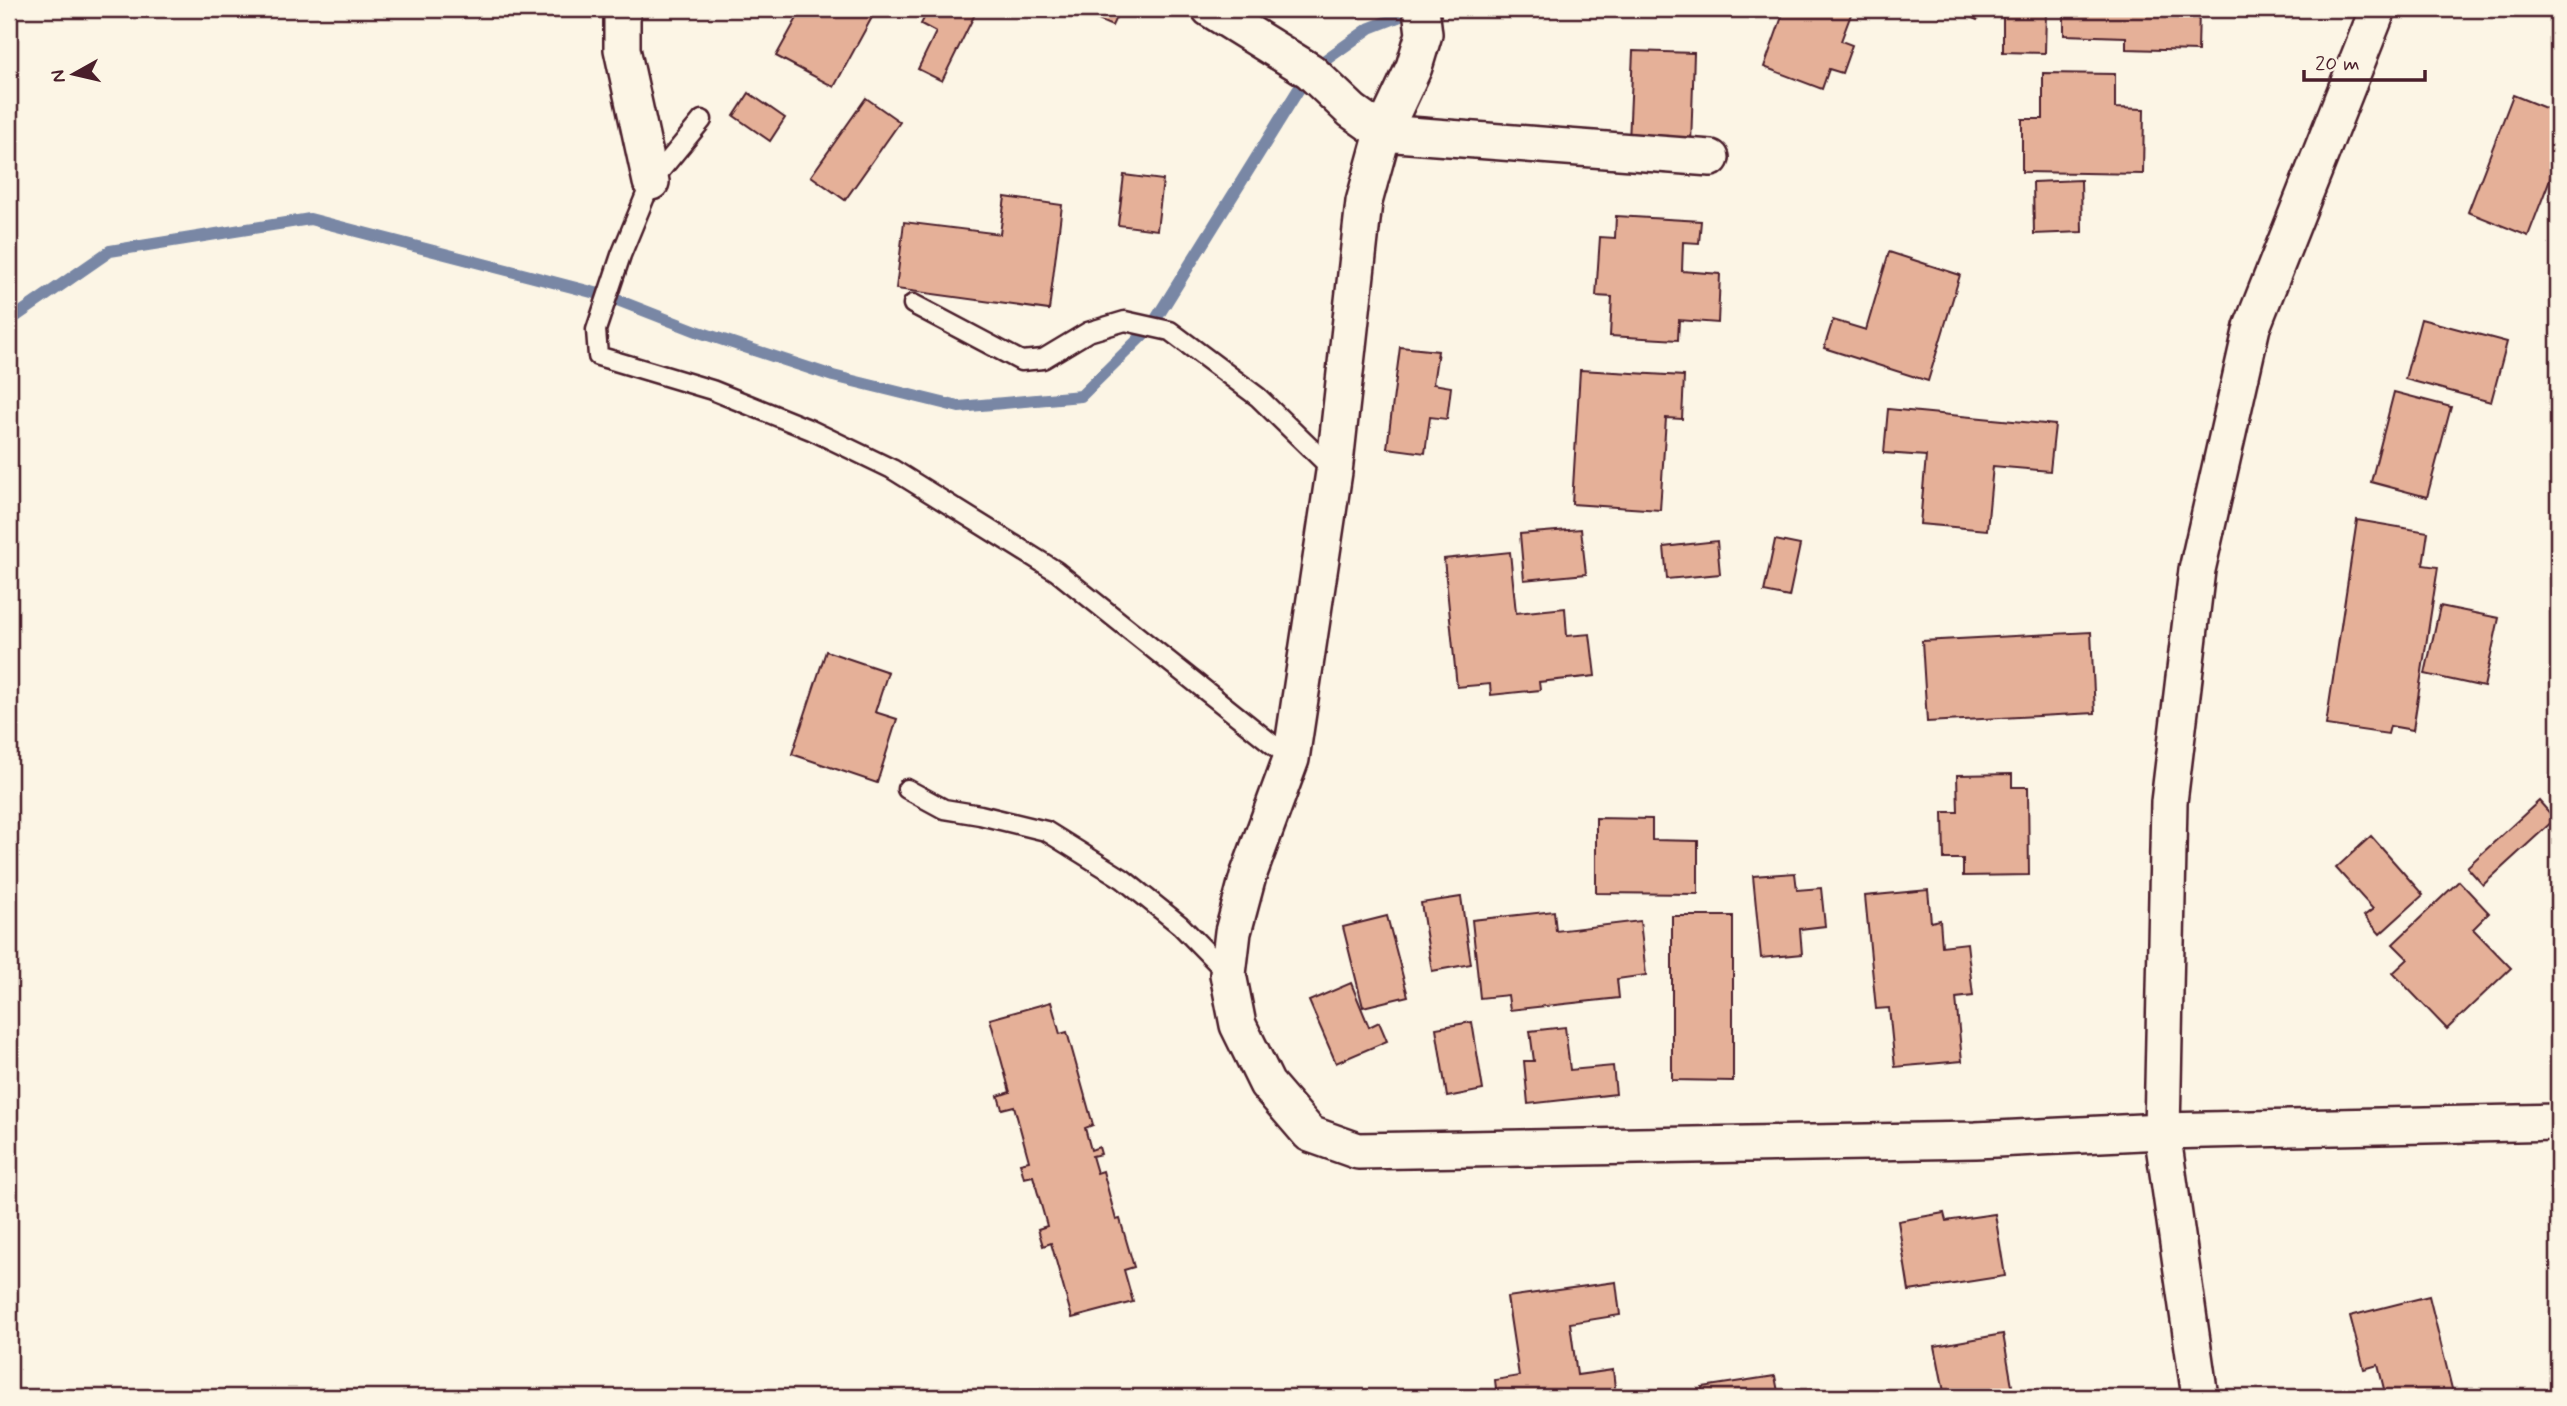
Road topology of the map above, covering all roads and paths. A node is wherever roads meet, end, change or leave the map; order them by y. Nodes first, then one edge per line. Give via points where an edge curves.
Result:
1 (622, 9) edge
2 (1210, 9) edge
3 (1421, 9) edge
4 (2378, 9) edge
5 (702, 120) dead end
6 (1383, 133) junction
7 (1712, 158) dead end
8 (651, 182) junction
9 (913, 304) dead end
10 (1335, 472) junction
11 (1292, 759) junction
12 (907, 789) dead end
13 (1227, 974) junction
14 (2558, 1122) edge
15 (2162, 1131) junction
16 (2200, 1397) edge

1 - 8 street via 622,48
2 - 6 street via 1310,71
3 - 6 street via 1423,34 1414,67
4 - 15 street via 2252,327 2197,570 2169,802
5 - 8 lane
6 - 7 street
6 - 10 street via 1364,202
8 - 11 lane via 596,330 598,356 712,390 892,469 1056,571
9 - 10 lane via 1021,361 1043,359 1088,332 1125,321 1170,331 1258,397
10 - 11 street
11 - 13 street via 1248,876
12 - 13 lane via 944,808 1046,831 1123,879 1180,925
13 - 15 street via 1238,1025 1267,1084 1310,1134 1358,1151 1976,1140
14 - 15 street
15 - 16 street

